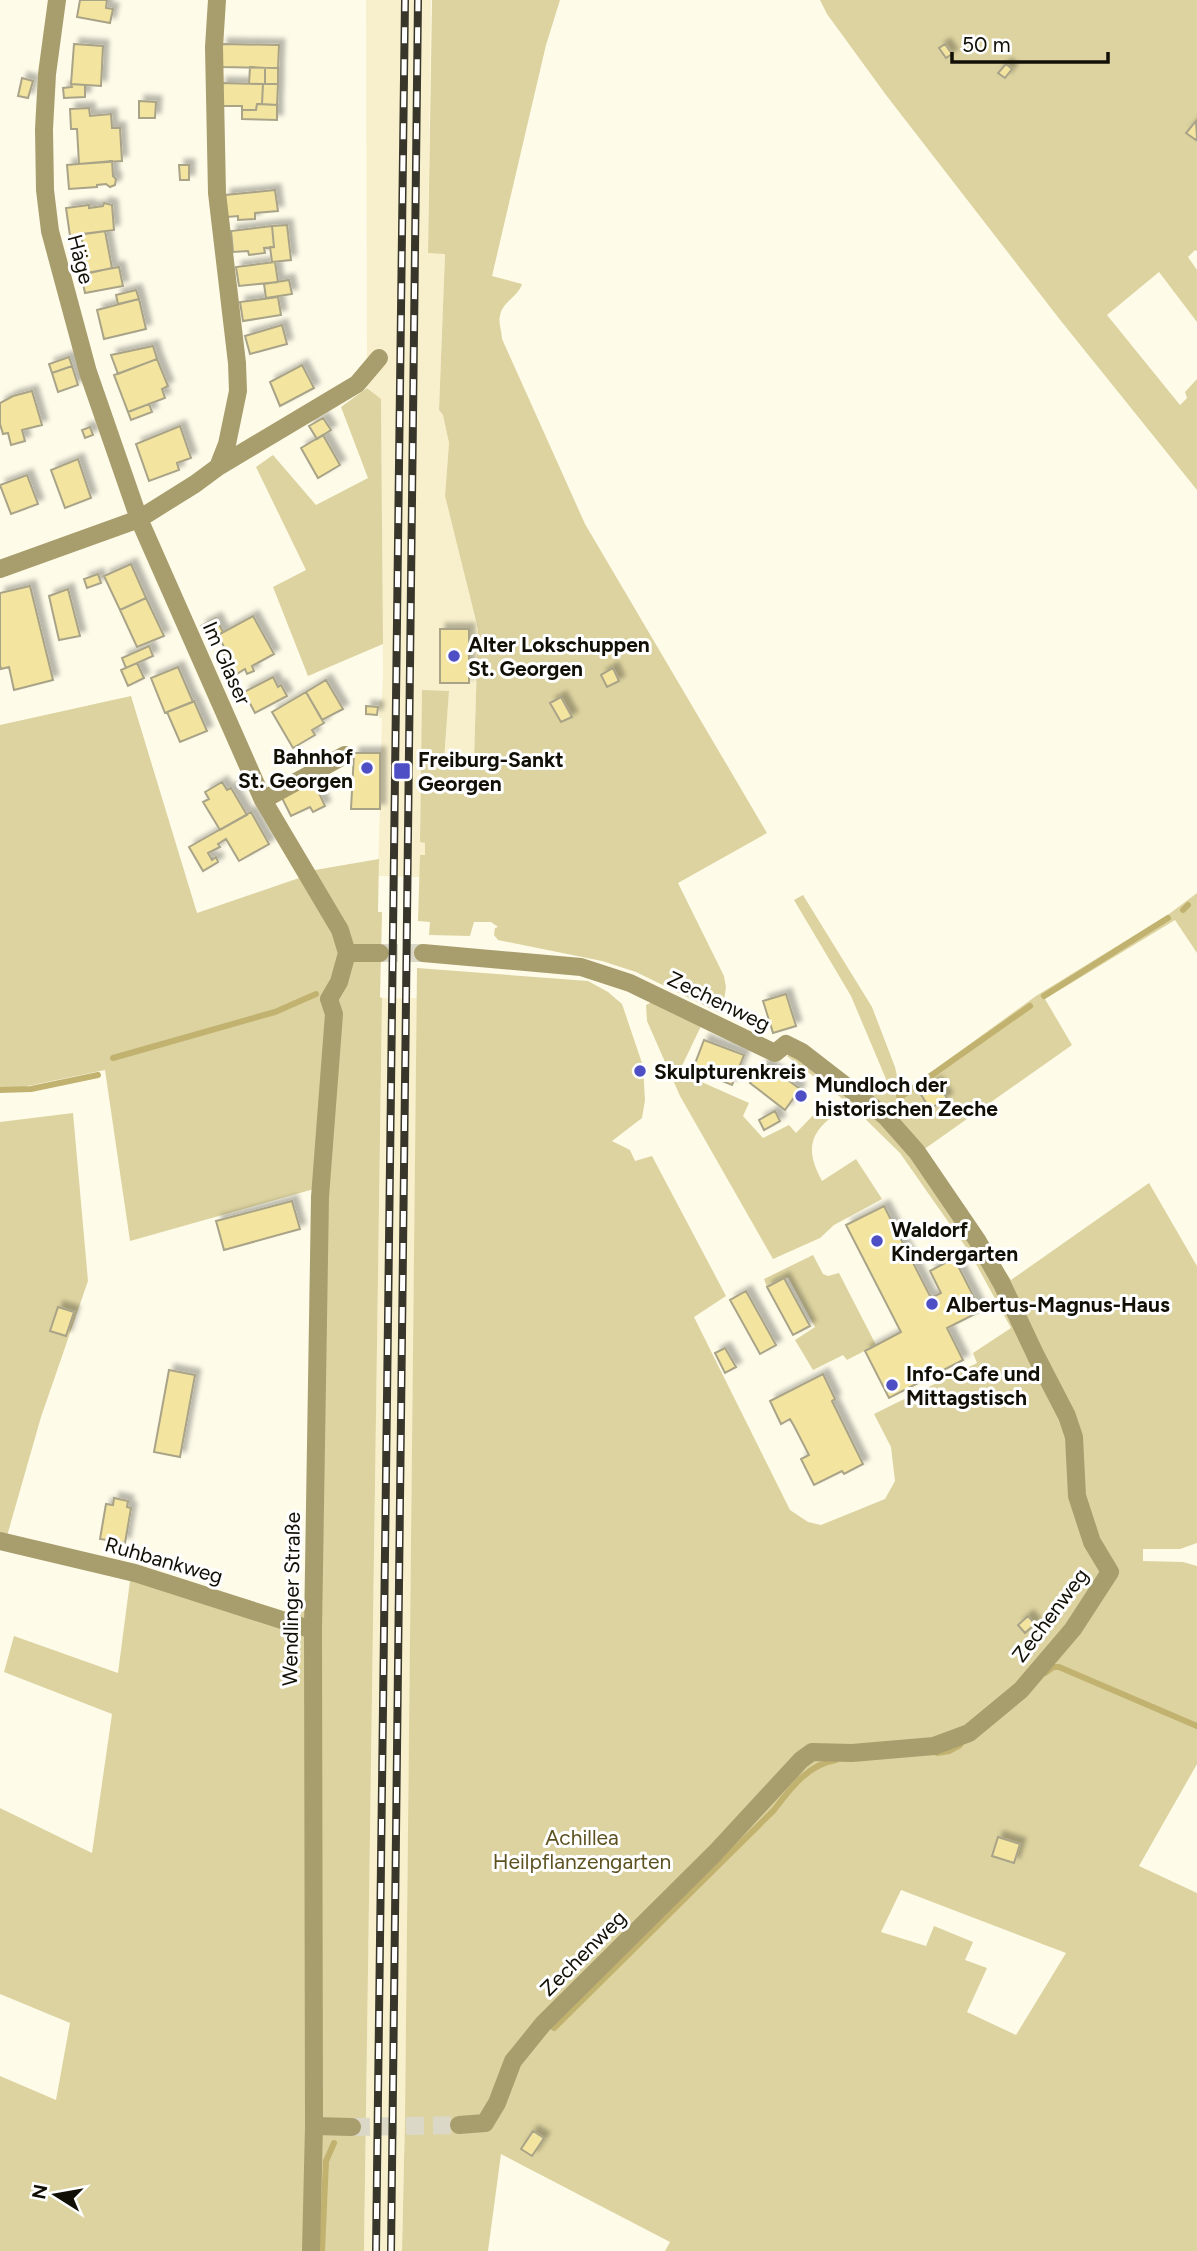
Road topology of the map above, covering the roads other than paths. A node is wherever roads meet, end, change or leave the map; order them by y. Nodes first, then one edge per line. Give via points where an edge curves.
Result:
1 (57, 0) edge
2 (217, 0) edge
3 (379, 358) dead end
4 (218, 467) junction
5 (139, 519) junction
6 (0, 569) edge
7 (345, 755) dead end
8 (263, 800) junction
9 (347, 953) junction
10 (380, 953) tunnel mouth
11 (423, 953) tunnel mouth
12 (0, 1541) edge
13 (313, 1630) junction
14 (459, 2125) tunnel mouth
15 (314, 2126) junction
16 (352, 2127) tunnel mouth
17 (311, 2251) edge

1 - 5 street, Häge via 44,129 50,231 88,372
2 - 4 street via 217,193 238,391
3 - 4 street via 357,384
4 - 5 street
5 - 6 street
5 - 8 street, Im Glaser
7 - 8 street
8 - 9 street, Im Glaser via 340,930
9 - 10 street
9 - 13 street, Wendlinger Straße via 339,982 328,999 334,1014 320,1197
11 - 14 street, Zechenweg via 581,967 630,983 775,1053 786,1044 802,1052 886,1117 919,1154 977,1240 1067,1416 1074,1437 1077,1496 1092,1542 1110,1572 1073,1629 1021,1690 969,1733 934,1746 812,1752 801,1760 543,2024 513,2061 485,2123
12 - 13 street, Ruhbankweg via 135,1573
13 - 15 street, Wendlinger Straße
15 - 16 street
15 - 17 street, Wendlinger Straße

